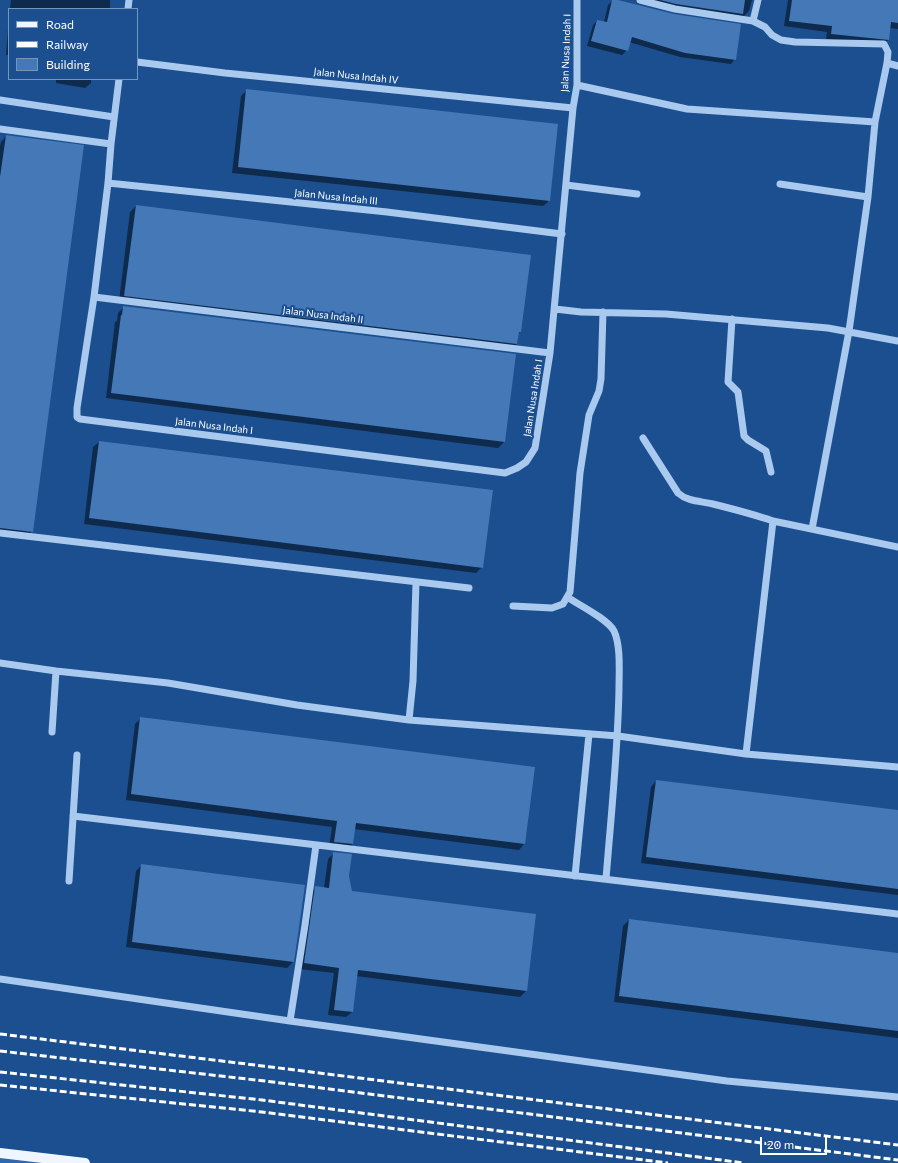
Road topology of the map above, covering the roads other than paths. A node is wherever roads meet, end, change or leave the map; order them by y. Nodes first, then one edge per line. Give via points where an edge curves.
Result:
1 (577, 0) edge
2 (640, 0) edge
3 (758, 0) edge
4 (753, 21) junction
5 (138, 62) edge
6 (887, 63) junction
7 (898, 66) edge
8 (119, 80) edge
9 (576, 85) junction
10 (0, 100) edge
11 (573, 108) junction
12 (114, 117) junction
13 (875, 122) junction
14 (0, 129) edge
15 (110, 144) junction
16 (108, 182) junction
17 (780, 184) dead end
18 (566, 185) junction
19 (637, 194) dead end
20 (868, 197) junction
21 (562, 234) junction
22 (94, 297) junction
23 (555, 309) junction
24 (602, 312) junction
25 (732, 319) junction
26 (849, 331) junction
27 (898, 340) edge
28 (550, 353) junction
29 (643, 438) dead end
30 (771, 472) dead end
31 (773, 521) junction
32 (812, 529) junction
33 (0, 533) edge
34 (898, 547) edge
35 (416, 582) junction
36 (469, 588) dead end
37 (567, 597) junction
38 (514, 606) dead end
39 (0, 663) edge
40 (56, 671) junction
41 (409, 720) junction
42 (52, 732) dead end
43 (589, 734) junction
44 (618, 736) junction
45 (746, 754) junction
46 (77, 755) dead end
47 (898, 767) edge
48 (73, 816) junction
49 (316, 845) junction
50 (575, 876) junction
51 (606, 879) junction
52 (69, 881) dead end
53 (898, 914) edge
54 (0, 979) edge
55 (290, 1021) junction
56 (898, 1097) edge
57 (0, 1152) edge
58 (85, 1163) edge

1 - 9 street, Jalan Nusa Indah I
2 - 4 street via 675,9
3 - 4 street
4 - 6 street via 781,40 884,44 888,52
5 - 11 street, Jalan Nusa Indah IV
6 - 7 street
6 - 13 street
8 - 12 street
9 - 11 street, Jalan Nusa Indah I
9 - 13 street via 687,109
10 - 12 street
11 - 18 street, Jalan Nusa Indah I
12 - 15 street
13 - 20 street
14 - 15 street
15 - 16 street
16 - 21 street, Jalan Nusa Indah III
16 - 22 street
17 - 20 street
18 - 19 street
18 - 21 street, Jalan Nusa Indah I
20 - 26 street
21 - 23 street, Jalan Nusa Indah I
22 - 28 street, Jalan Nusa Indah II
22 - 28 street, Jalan Nusa Indah I via 76,408 77,417 80,419 505,473 526,462 535,448
23 - 24 street
23 - 28 street, Jalan Nusa Indah I
24 - 25 street
24 - 37 street via 601,379 589,415 580,473 570,592
25 - 26 street
25 - 30 street via 728,382 738,392 744,436 766,451
26 - 27 street
26 - 32 street
29 - 31 street via 682,497
31 - 32 street
31 - 45 street
32 - 34 street
33 - 35 street
35 - 36 street
35 - 41 street
37 - 38 street via 564,604 552,608
37 - 44 street via 602,619 614,630 618,647 619,673
39 - 40 street
40 - 41 street via 168,682
40 - 42 street
41 - 43 street
43 - 44 street
43 - 50 street
44 - 45 street
44 - 51 street
45 - 47 street
46 - 48 street
48 - 49 street
48 - 52 street
49 - 50 street
49 - 55 street
50 - 51 street
51 - 53 street
54 - 55 street
55 - 56 street via 727,1081
57 - 58 main road

